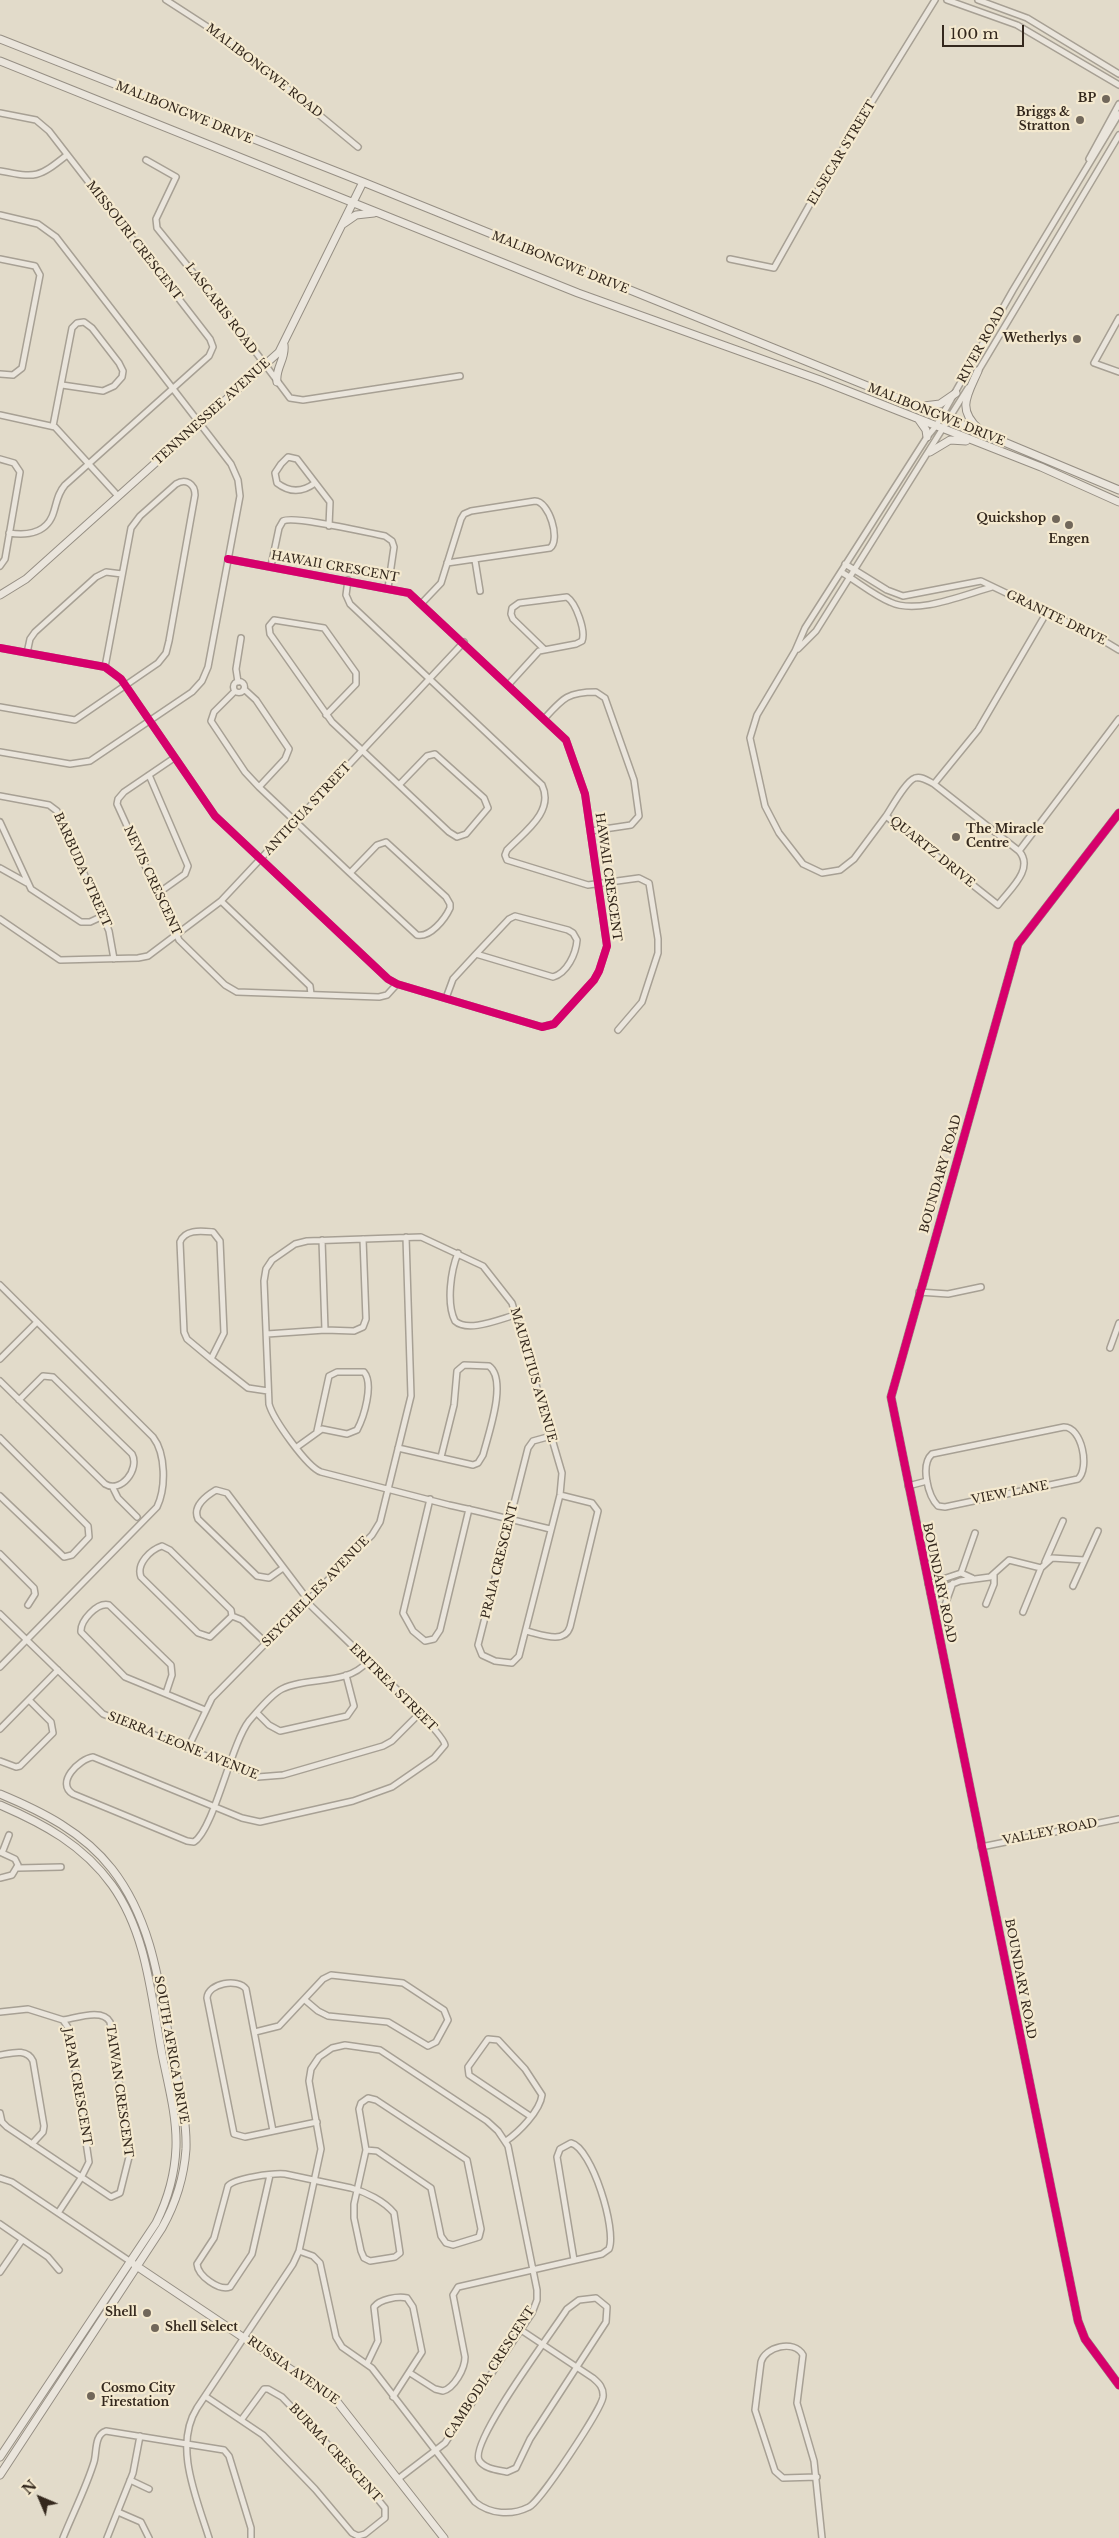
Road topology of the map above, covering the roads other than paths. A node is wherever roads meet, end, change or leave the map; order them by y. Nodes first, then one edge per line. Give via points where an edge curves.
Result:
1 (166, 0) edge
2 (935, 0) edge
3 (947, 0) edge
4 (978, 0) edge
5 (0, 39) edge
6 (0, 61) edge
7 (1119, 74) edge
8 (1119, 85) edge
9 (1119, 104) edge
10 (0, 113) edge
11 (1119, 114) edge
12 (1119, 135) edge
13 (358, 146) dead end
14 (67, 155) junction
15 (146, 160) dead end
16 (1086, 167) junction
17 (0, 171) edge
18 (363, 182) junction
19 (352, 203) junction
20 (377, 212) junction
21 (0, 215) edge
22 (340, 226) junction
23 (730, 259) dead end
24 (0, 260) edge
25 (1119, 318) edge
26 (284, 345) junction
27 (264, 365) junction
28 (978, 371) junction
29 (1119, 372) edge
30 (0, 374) edge
31 (460, 376) dead end
32 (277, 382) junction
33 (62, 385) junction
34 (173, 388) junction
35 (956, 393) junction
36 (916, 406) junction
37 (0, 415) edge
38 (946, 417) junction
39 (918, 419) junction
40 (200, 423) junction
41 (53, 426) junction
42 (940, 428) junction
43 (984, 433) junction
44 (927, 437) junction
45 (981, 443) junction
46 (930, 452) junction
47 (0, 459) edge
48 (90, 463) junction
49 (315, 483) junction
50 (1119, 490) edge
51 (118, 496) junction
52 (1119, 502) edge
53 (329, 526) junction
54 (9, 533) junction
55 (228, 559) junction
56 (475, 560) junction
57 (447, 563) junction
58 (845, 564) junction
59 (0, 566) edge
60 (271, 566) junction
61 (854, 568) junction
62 (841, 572) junction
63 (122, 574) junction
64 (850, 577) junction
65 (348, 580) junction
66 (992, 587) junction
67 (388, 588) junction
68 (480, 591) dead end
69 (0, 595) edge
70 (422, 603) junction
71 (1047, 612) junction
72 (241, 638) dead end
73 (464, 642) junction
74 (0, 648) edge
75 (544, 649) junction
76 (1119, 650) edge
77 (795, 652) junction
78 (27, 653) junction
79 (106, 666) junction
80 (430, 680) junction
81 (238, 682) junction
82 (508, 684) junction
83 (125, 686) junction
84 (244, 689) junction
85 (235, 691) junction
86 (0, 708) edge
87 (326, 715) junction
88 (545, 718) junction
89 (1119, 719) edge
90 (150, 721) junction
91 (362, 751) junction
92 (0, 752) edge
93 (174, 758) junction
94 (150, 775) junction
95 (399, 784) junction
96 (934, 784) junction
97 (259, 787) junction
98 (0, 796) edge
99 (1119, 813) edge
100 (886, 816) junction
101 (0, 822) edge
102 (295, 823) junction
103 (591, 831) junction
104 (1019, 851) junction
105 (260, 859) junction
106 (0, 868) edge
107 (350, 873) junction
108 (27, 883) junction
109 (598, 884) junction
110 (157, 894) junction
111 (221, 901) junction
112 (103, 916) junction
113 (0, 919) edge
114 (177, 935) junction
115 (476, 954) junction
116 (114, 959) junction
117 (397, 984) junction
118 (311, 994) junction
119 (446, 998) junction
120 (618, 1030) dead end
121 (406, 1237) junction
122 (363, 1239) junction
123 (322, 1240) junction
124 (458, 1253) junction
125 (0, 1286) edge
126 (981, 1287) dead end
127 (919, 1292) junction
128 (515, 1315) junction
129 (36, 1322) junction
130 (1119, 1323) edge
131 (325, 1330) junction
132 (268, 1334) junction
133 (1110, 1348) dead end
134 (212, 1358) junction
135 (0, 1359) edge
136 (0, 1381) edge
137 (268, 1391) junction
138 (19, 1400) junction
139 (317, 1431) junction
140 (551, 1436) junction
141 (0, 1438) edge
142 (297, 1448) junction
143 (398, 1448) junction
144 (441, 1457) junction
145 (928, 1481) junction
146 (908, 1486) junction
147 (113, 1488) junction
148 (388, 1488) junction
149 (560, 1494) junction
150 (0, 1496) edge
151 (430, 1499) junction
152 (469, 1509) junction
153 (137, 1517) dead end
154 (510, 1520) junction
155 (1063, 1521) dead end
156 (550, 1529) junction
157 (1098, 1531) dead end
158 (975, 1534) dead end
159 (0, 1554) edge
160 (1084, 1560) junction
161 (1045, 1562) junction
162 (283, 1568) junction
163 (1041, 1568) junction
164 (961, 1573) junction
165 (994, 1574) junction
166 (952, 1578) junction
167 (972, 1578) junction
168 (928, 1584) junction
169 (953, 1585) junction
170 (1073, 1586) dead end
171 (930, 1593) junction
172 (307, 1600) junction
173 (986, 1604) dead end
174 (28, 1605) dead end
175 (945, 1606) dead end
176 (1023, 1612) dead end
177 (0, 1614) edge
178 (232, 1616) junction
179 (526, 1631) junction
180 (27, 1640) junction
181 (266, 1643) junction
182 (520, 1652) joint
183 (367, 1662) junction
184 (0, 1667) edge
185 (58, 1670) junction
186 (346, 1675) junction
187 (166, 1693) junction
188 (29, 1700) junction
189 (205, 1710) junction
190 (420, 1713) junction
191 (257, 1714) junction
192 (0, 1729) edge
193 (188, 1748) junction
194 (0, 1761) edge
195 (230, 1766) junction
196 (0, 1794) edge
197 (0, 1805) edge
198 (214, 1806) junction
199 (1119, 1819) edge
200 (9, 1835) dead end
201 (981, 1847) junction
202 (1, 1853) edge
203 (61, 1867) dead end
204 (18, 1868) junction
205 (0, 1878) edge
206 (304, 2000) junction
207 (0, 2012) edge
208 (64, 2020) junction
209 (255, 2032) junction
210 (0, 2055) edge
211 (0, 2113) edge
212 (530, 2116) junction
213 (317, 2122) junction
214 (273, 2131) junction
215 (506, 2141) junction
216 (32, 2144) junction
217 (366, 2150) junction
218 (270, 2175) junction
219 (0, 2178) edge
220 (81, 2178) junction
221 (314, 2181) junction
222 (356, 2190) junction
223 (58, 2212) junction
224 (0, 2224) edge
225 (22, 2240) junction
226 (299, 2251) junction
227 (574, 2260) junction
228 (130, 2262) junction
229 (138, 2267) junction
230 (534, 2269) junction
231 (59, 2270) dead end
232 (0, 2272) edge
233 (522, 2330) junction
234 (245, 2337) junction
235 (544, 2344) junction
236 (367, 2364) junction
237 (578, 2367) junction
238 (410, 2373) junction
239 (1119, 2385) edge
240 (205, 2396) junction
241 (394, 2397) junction
242 (242, 2419) junction
243 (140, 2436) junction
244 (188, 2443) junction
245 (435, 2452) junction
246 (0, 2457) edge
247 (0, 2475) edge
248 (817, 2477) junction
249 (398, 2479) junction
250 (130, 2480) junction
251 (149, 2489) dead end
252 (118, 2512) junction
253 (63, 2538) edge
254 (108, 2538) edge
255 (149, 2538) edge
256 (209, 2538) edge
257 (251, 2538) edge
258 (444, 2538) edge
259 (822, 2538) edge

1 - 13 street, MALIBONGWE ROAD via 231,42
2 - 23 street, ELSECAR STREET via 774,268
3 - 8 street via 1017,25
4 - 7 street via 1027,18
5 - 18 street, MALIBONGWE DRIVE
6 - 19 street, MALIBONGWE DRIVE
9 - 16 street
10 - 14 street, MISSOURI CRESCENT via 41,122
11 - 16 street, RIVER ROAD
12 - 28 street, RIVER ROAD
14 - 17 street via 38,175
14 - 34 street, MISSOURI CRESCENT via 212,341 213,350 209,356
15 - 27 street, LASCARIS ROAD via 176,177 156,219 157,228
16 - 35 street, RIVER ROAD via 1012,290
18 - 19 street, TENNNESSEE AVENUE
18 - 36 street, MALIBONGWE DRIVE
19 - 20 street, MALIBONGWE DRIVE
19 - 22 street, TENNNESSEE AVENUE
20 - 22 street via 356,215
20 - 39 street, MALIBONGWE DRIVE via 578,293 820,380
21 - 34 street via 34,222 51,232
22 - 26 street, TENNNESSEE AVENUE
24 - 30 street via 34,266 40,275 22,368 13,375
25 - 29 street via 1094,363
26 - 27 street, TENNNESSEE AVENUE
26 - 32 street via 284,356 276,373
27 - 32 street, LASCARIS ROAD
27 - 40 street, TENNNESSEE AVENUE
28 - 38 street, RIVER ROAD
28 - 43 street via 966,405 968,417
31 - 32 street, LASCARIS ROAD via 300,400 290,398
33 - 33 street via 103,391 122,377 119,363 84,322 77,322 72,328
33 - 41 street
34 - 40 street
34 - 48 street, MISSOURI CRESCENT
35 - 36 street via 937,405
35 - 38 street, RIVER ROAD
36 - 38 street, MALIBONGWE DRIVE
37 - 41 street
38 - 42 street, RIVER ROAD
38 - 43 street, MALIBONGWE DRIVE
39 - 42 street, MALIBONGWE DRIVE
39 - 44 street
40 - 51 street, TENNNESSEE AVENUE
40 - 55 street via 232,466 238,480 240,496
41 - 48 street
42 - 44 street, RIVER ROAD
42 - 45 street, MALIBONGWE DRIVE
42 - 46 street, RIVER ROAD
43 - 50 street, MALIBONGWE DRIVE
44 - 58 street, RIVER ROAD
45 - 46 street via 950,440
45 - 52 street, MALIBONGWE DRIVE
46 - 61 street, RIVER ROAD
47 - 54 street via 14,463 20,472
48 - 51 street
48 - 54 street, MISSOURI CRESCENT via 61,489 51,518 44,527 29,535
49 - 49 street via 293,456 280,464 276,473 277,483 291,490 303,490
49 - 53 street via 330,503
51 - 69 street, TENNNESSEE AVENUE via 26,579
53 - 60 street via 291,519 283,521
53 - 67 street via 385,536 392,541
54 - 59 street via 5,559
55 - 60 street, HAWAII CRESCENT
55 - 90 street via 204,678 192,692
56 - 57 street
56 - 57 street via 548,549 554,545 556,539 545,504 535,502 464,514
56 - 68 street
57 - 70 street via 440,584
58 - 61 street, GRANITE DRIVE
58 - 62 street, RIVER ROAD
60 - 65 street, HAWAII CRESCENT
61 - 64 street, RIVER ROAD
61 - 66 street, GRANITE DRIVE via 887,590 903,596 970,582 981,581
62 - 64 street, GRANITE DRIVE
62 - 77 street, RIVER ROAD via 805,628
63 - 78 street via 106,572 96,577 35,632
63 - 79 street
63 - 83 street via 134,521 176,484 184,481 191,484 196,495 167,650 162,660
64 - 66 street, GRANITE DRIVE via 891,603 910,608
64 - 77 street, RIVER ROAD via 816,631
65 - 67 street, HAWAII CRESCENT
65 - 80 street via 346,595 350,604
66 - 71 street, GRANITE DRIVE
67 - 70 street, HAWAII CRESCENT via 407,592
70 - 73 street, HAWAII CRESCENT
71 - 76 street, GRANITE DRIVE
71 - 96 street via 978,730
72 - 81 street via 236,669
73 - 80 street, ANTIGUA STREET
73 - 82 street, HAWAII CRESCENT
74 - 78 street
75 - 75 street via 576,644 583,639 574,603 567,597 519,603 510,612 513,619
75 - 82 street
77 - 100 street via 757,715 750,738 765,806 779,833 803,864 822,873 831,872 840,870 854,859
78 - 79 street
79 - 83 street, HAWAII CRESCENT
80 - 91 street, ANTIGUA STREET
80 - 109 street via 543,788 546,799 542,812 507,850 506,859 585,884
81 - 84 street via 243,683
81 - 85 street via 234,685
82 - 88 street, HAWAII CRESCENT
83 - 86 street via 75,720
83 - 90 street, HAWAII CRESCENT
84 - 85 street via 239,693
84 - 97 street via 256,700 289,749 286,758
85 - 97 street via 214,712 212,721 245,772
87 - 87 street via 270,634 269,626 274,620 324,628 356,673 356,684
87 - 91 street
88 - 103 street, HAWAII CRESCENT via 568,745 584,790
88 - 103 street via 570,694 596,692 605,698 632,773 639,816 631,825
89 - 104 street
90 - 92 street via 86,763 70,764
90 - 93 street, HAWAII CRESCENT
91 - 95 street
91 - 102 street, ANTIGUA STREET
93 - 94 street, NEVIS CRESCENT
93 - 105 street, HAWAII CRESCENT via 212,813
94 - 110 street via 188,866 185,874
94 - 110 street, NEVIS CRESCENT via 124,792 118,804
95 - 95 street via 457,837 466,834 488,808 484,798 435,754 427,756
96 - 100 street, QUARTZ DRIVE via 923,778 910,781
96 - 104 street
97 - 102 street
98 - 112 street, BARBUDA STREET via 49,805 55,809
99 - 127 street, BOUNDARY ROAD via 1018,944
100 - 104 street, QUARTZ DRIVE via 998,905 1025,869 1025,859
101 - 108 street
102 - 105 street, ANTIGUA STREET
102 - 107 street
103 - 109 street, HAWAII CRESCENT
105 - 111 street, ANTIGUA STREET
105 - 117 street, HAWAII CRESCENT
106 - 108 street
107 - 107 street via 377,845 386,842 446,897 450,908 428,933 417,936
108 - 112 street via 78,921 87,923
109 - 119 street, HAWAII CRESCENT via 607,943 601,965 597,976 554,1024 542,1027
109 - 120 street via 639,878 647,881 658,939 657,956 644,999
110 - 114 street, NEVIS CRESCENT
111 - 114 street, ANTIGUA STREET
111 - 118 street via 309,985
112 - 116 street, BARBUDA STREET via 111,937
113 - 116 street, ANTIGUA STREET via 60,960
114 - 116 street, ANTIGUA STREET via 144,957
114 - 118 street, NEVIS CRESCENT via 231,990
115 - 115 street via 555,976 571,960 577,940 568,930 515,916
115 - 119 street via 453,979
117 - 118 street, NEVIS CRESCENT via 383,996
117 - 119 street, HAWAII CRESCENT
121 - 122 street, MAURITIUS AVENUE
121 - 124 street, MAURITIUS AVENUE via 426,1239
121 - 143 street, SEYCHELLES AVENUE via 411,1390
122 - 123 street, MAURITIUS AVENUE
122 - 131 street via 366,1322 357,1331
123 - 131 street
123 - 132 street, MAURITIUS AVENUE via 295,1244 268,1265 264,1278
124 - 128 street, MAURITIUS AVENUE via 488,1270 508,1297
124 - 128 street via 451,1272 455,1321 462,1325 479,1324
125 - 129 street
126 - 127 street via 948,1294
127 - 146 street, BOUNDARY ROAD via 891,1397
128 - 140 street, MAURITIUS AVENUE
129 - 135 street
129 - 180 street via 156,1441 162,1457 162,1491 153,1513
130 - 133 street
131 - 132 street
132 - 137 street, MAURITIUS AVENUE
134 - 134 street via 224,1334 220,1241 213,1232 189,1233 180,1242 184,1334
134 - 137 street via 246,1387
136 - 138 street
137 - 142 street, MAURITIUS AVENUE via 272,1411
138 - 147 street via 105,1484
138 - 147 street via 43,1376 55,1378 134,1457 133,1471
139 - 139 street via 326,1429 347,1434 357,1430 368,1390 368,1378 364,1372 336,1372 329,1376
139 - 142 street
140 - 149 street, MAURITIUS AVENUE via 562,1476
140 - 154 street, PRAIA CRESCENT via 536,1440 529,1446
141 - 150 street via 88,1526 90,1537 72,1555 64,1557
142 - 148 street, MAURITIUS AVENUE via 318,1471
143 - 144 street
143 - 148 street, SEYCHELLES AVENUE
144 - 144 street via 454,1405 457,1371 464,1366 489,1366 495,1374 496,1398 481,1459 473,1465
145 - 145 street, VIEW LANE via 933,1501 941,1508 1072,1481 1084,1470 1084,1449 1076,1432 1067,1427 935,1454 928,1460
145 - 146 street
146 - 168 street, BOUNDARY ROAD
147 - 153 street via 118,1498
148 - 151 street, MAURITIUS AVENUE
148 - 172 street, SEYCHELLES AVENUE via 382,1516 374,1532
149 - 156 street, MAURITIUS AVENUE
149 - 179 street via 592,1503 598,1511 572,1618 563,1637
151 - 152 street, MAURITIUS AVENUE
151 - 152 street via 403,1613 413,1631 425,1641 434,1640 440,1630
152 - 154 street, MAURITIUS AVENUE
154 - 156 street, MAURITIUS AVENUE
154 - 182 street, PRAIA CRESCENT via 478,1650 486,1658 507,1663 516,1660
155 - 161 street
156 - 179 street, MAURITIUS AVENUE
157 - 160 street
158 - 164 street
159 - 174 street via 34,1588 35,1594
160 - 161 street via 1052,1558
160 - 170 street
161 - 163 street
162 - 162 street, ERITREA STREET via 269,1578 257,1576 198,1519 198,1506 214,1491 223,1490
162 - 172 street, ERITREA STREET
163 - 165 street via 1009,1560
163 - 176 street
164 - 166 street
164 - 167 street
165 - 167 street via 987,1578
165 - 173 street via 994,1584
166 - 168 street
166 - 169 street
167 - 169 street
168 - 171 street, BOUNDARY ROAD
169 - 171 street
169 - 175 street
171 - 201 street, BOUNDARY ROAD
172 - 181 street, SEYCHELLES AVENUE
172 - 183 street, ERITREA STREET
177 - 180 street, SIERRA LEONE AVENUE
178 - 178 street via 212,1636 201,1636 141,1577 141,1563 156,1549 168,1548 227,1605
178 - 181 street via 242,1620
179 - 182 street, MAURITIUS AVENUE
180 - 184 street
180 - 185 street, SIERRA LEONE AVENUE
181 - 189 street, SEYCHELLES AVENUE via 212,1698
183 - 186 street via 358,1671
183 - 190 street, ERITREA STREET
185 - 188 street
185 - 193 street, SIERRA LEONE AVENUE via 103,1714
186 - 191 street via 283,1689
186 - 191 street via 354,1706 346,1716 280,1731
187 - 187 street via 172,1675 171,1665 108,1605 102,1604 82,1624 84,1635 123,1676
187 - 189 street
188 - 192 street
188 - 194 street via 52,1722 54,1732 20,1766
189 - 193 street, SEYCHELLES AVENUE
190 - 195 street, SIERRA LEONE AVENUE via 388,1743 345,1758 266,1778
190 - 198 street, ERITREA STREET via 439,1732 445,1745 434,1758 392,1787 353,1801 260,1822
191 - 195 street via 247,1724
193 - 195 street, SIERRA LEONE AVENUE
195 - 198 street
196 - 229 street, SOUTH AFRICA DRIVE via 56,1820 94,1849 128,1892 150,1942 181,2100 186,2149 176,2201
197 - 228 street, SOUTH AFRICA DRIVE via 48,1826 86,1855 115,1890 128,1911 140,1942 172,2108 176,2146 172,2182 164,2206
198 - 198 street via 93,1757 84,1760 66,1781 67,1789 73,1794 187,1841 197,1840 202,1835
199 - 201 street, VALLEY ROAD
200 - 202 street
201 - 239 street, BOUNDARY ROAD via 1080,2329
202 - 204 street via 17,1861
203 - 204 street
204 - 205 street via 12,1875
206 - 206 street via 328,1976 395,1981 444,2010 448,2020 436,2042 428,2046 388,2022 324,2015
206 - 209 street via 278,2027
207 - 208 street, JAPAN CRESCENT via 28,2009
208 - 220 street, JAPAN CRESCENT via 74,2054 89,2159
208 - 220 street, TAIWAN CRESCENT via 97,2015 105,2015 108,2019 130,2153 118,2195 108,2196
209 - 214 street
209 - 214 street via 244,1986 235,1983 209,1990 207,1998 233,2132 241,2138
210 - 216 street via 24,2052 33,2061 44,2126
211 - 216 street via 5,2126
212 - 212 street via 540,2102 541,2092 498,2040 488,2039 468,2067 469,2075
212 - 215 street via 520,2131
213 - 214 street
213 - 215 street via 309,2081 311,2069 327,2050 352,2045 377,2049 394,2058 487,2121
213 - 221 street via 321,2149
215 - 230 street, CAMBODIA CRESCENT
216 - 220 street
217 - 217 street via 359,2109 364,2100 370,2098 460,2154 469,2165 480,2236 453,2245 446,2243 441,2236 431,2188 377,2151
217 - 222 street
218 - 218 street via 252,2254 230,2287 223,2288 206,2278 197,2266 214,2238 226,2189 234,2182
218 - 221 street via 285,2174
219 - 223 street via 10,2180
220 - 223 street, JAPAN CRESCENT
221 - 222 street
221 - 226 street
222 - 222 street via 372,2196 394,2213 401,2249 396,2256 370,2261 362,2256 354,2213
223 - 228 street
224 - 225 street
225 - 231 street via 48,2257
225 - 232 street
226 - 234 street
226 - 236 street via 313,2256 320,2263 338,2341 344,2349
227 - 227 street via 605,2253 611,2239 595,2175 580,2149 571,2143 560,2149 557,2157
227 - 230 street
228 - 229 street, RUSSIA AVENUE
228 - 246 street, SOUTH AFRICA DRIVE
229 - 234 street, RUSSIA AVENUE
229 - 247 street, SOUTH AFRICA DRIVE
230 - 233 street, CAMBODIA CRESCENT via 537,2300
230 - 238 street via 454,2290 465,2360 450,2388 435,2389
233 - 235 street
233 - 245 street, CAMBODIA CRESCENT
234 - 240 street
234 - 249 street, RUSSIA AVENUE via 335,2398
235 - 237 street
235 - 237 street via 574,2303 594,2298 602,2301 607,2309 606,2322
235 - 237 street via 484,2435 478,2456 483,2465 507,2472 514,2470 527,2444
236 - 238 street via 378,2341 374,2306 382,2301 405,2297 412,2304 422,2349 420,2359
236 - 241 street
237 - 245 street via 601,2386 602,2402 540,2496 529,2507 501,2513 481,2507
238 - 241 street
240 - 242 street, BURMA CRESCENT
240 - 244 street via 192,2417
241 - 245 street
242 - 242 street, BURMA CRESCENT via 263,2435 352,2533 358,2536 365,2534 385,2518 385,2508 363,2480 282,2397 264,2389
243 - 244 street
243 - 250 street
243 - 253 street via 107,2431 100,2434 93,2464
244 - 256 street via 187,2462
244 - 257 street via 222,2449 227,2453 251,2528
245 - 249 street, CAMBODIA CRESCENT
248 - 248 street via 786,2478 778,2475 755,2407 763,2356 769,2351 790,2346 801,2352 803,2359 797,2403
248 - 259 street
249 - 258 street, RUSSIA AVENUE
250 - 251 street
250 - 252 street
252 - 254 street
252 - 255 street via 141,2522

